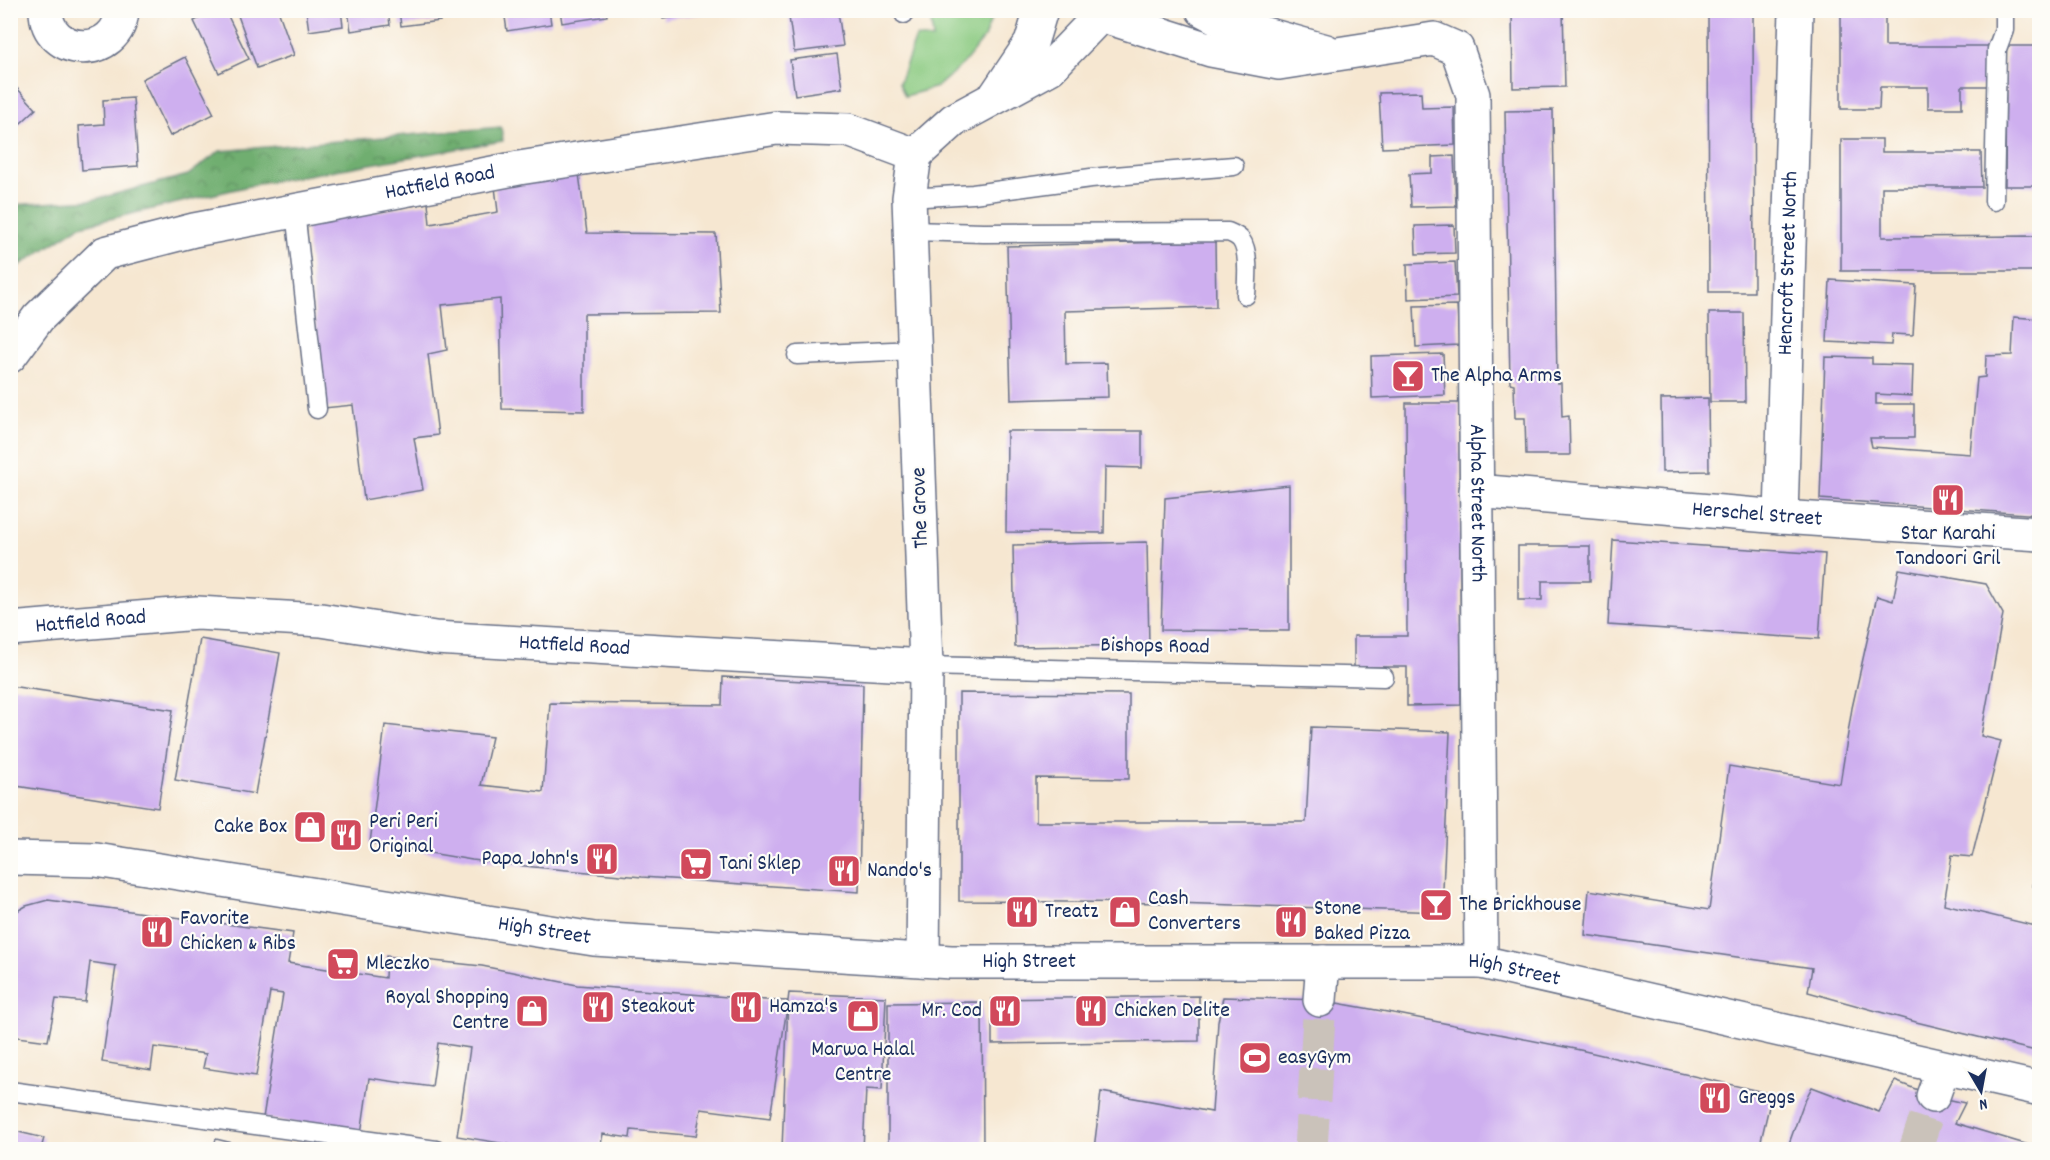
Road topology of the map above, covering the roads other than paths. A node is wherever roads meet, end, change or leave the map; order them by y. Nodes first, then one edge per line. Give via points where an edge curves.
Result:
1 (46, 10) edge
2 (122, 10) edge
3 (1041, 10) edge
4 (1203, 10) edge
5 (1796, 10) edge
6 (2004, 10) edge
7 (1099, 15) edge
8 (1339, 55) junction
9 (994, 99) junction
10 (915, 155) junction
11 (1234, 166) dead end
12 (909, 198) junction
13 (1994, 201) dead end
14 (295, 212) junction
15 (910, 231) junction
16 (1245, 295) dead end
17 (915, 350) junction
18 (798, 355) dead end
19 (10, 356) edge
20 (317, 409) dead end
21 (1476, 491) junction
22 (1782, 517) junction
23 (2040, 534) edge
24 (10, 629) edge
25 (926, 666) junction
26 (1384, 677) dead end
27 (10, 858) edge
28 (923, 960) junction
29 (1323, 962) junction
30 (1481, 962) junction
31 (1320, 1000) tunnel mouth
32 (2040, 1089) edge
33 (10, 1091) edge
34 (436, 1149) edge

1 - 2 street via 57,37 79,48 102,43 112,35
3 - 9 street via 1031,43
4 - 8 street via 1229,24
5 - 22 street, Hencroft Street North
6 - 13 lane via 2004,30 1997,49
7 - 8 street via 1211,51 1279,63
7 - 9 street via 1050,68
8 - 21 street, Alpha Street North via 1434,39 1457,49 1473,95
9 - 10 street via 954,120
10 - 12 street, The Grove
10 - 14 street, Hatfield Road via 848,130 777,128 519,168
11 - 12 lane
12 - 15 street, The Grove
14 - 19 street, Hatfield Road via 195,230 105,253 38,318
14 - 20 lane
15 - 16 lane via 1228,232 1240,238 1245,248
15 - 17 street, The Grove
17 - 18 lane
17 - 25 street, The Grove
21 - 22 street, Herschel Street
21 - 30 street, Alpha Street North
22 - 23 street, Herschel Street
24 - 25 street, Hatfield Road via 197,613 321,620 435,638
25 - 26 lane, Bishops Road
25 - 28 street, The Grove
27 - 28 street, High Street via 96,860 594,939
28 - 29 street, High Street
29 - 30 street, High Street
29 - 31 street
30 - 32 street, High Street via 1938,1082
33 - 34 lane

